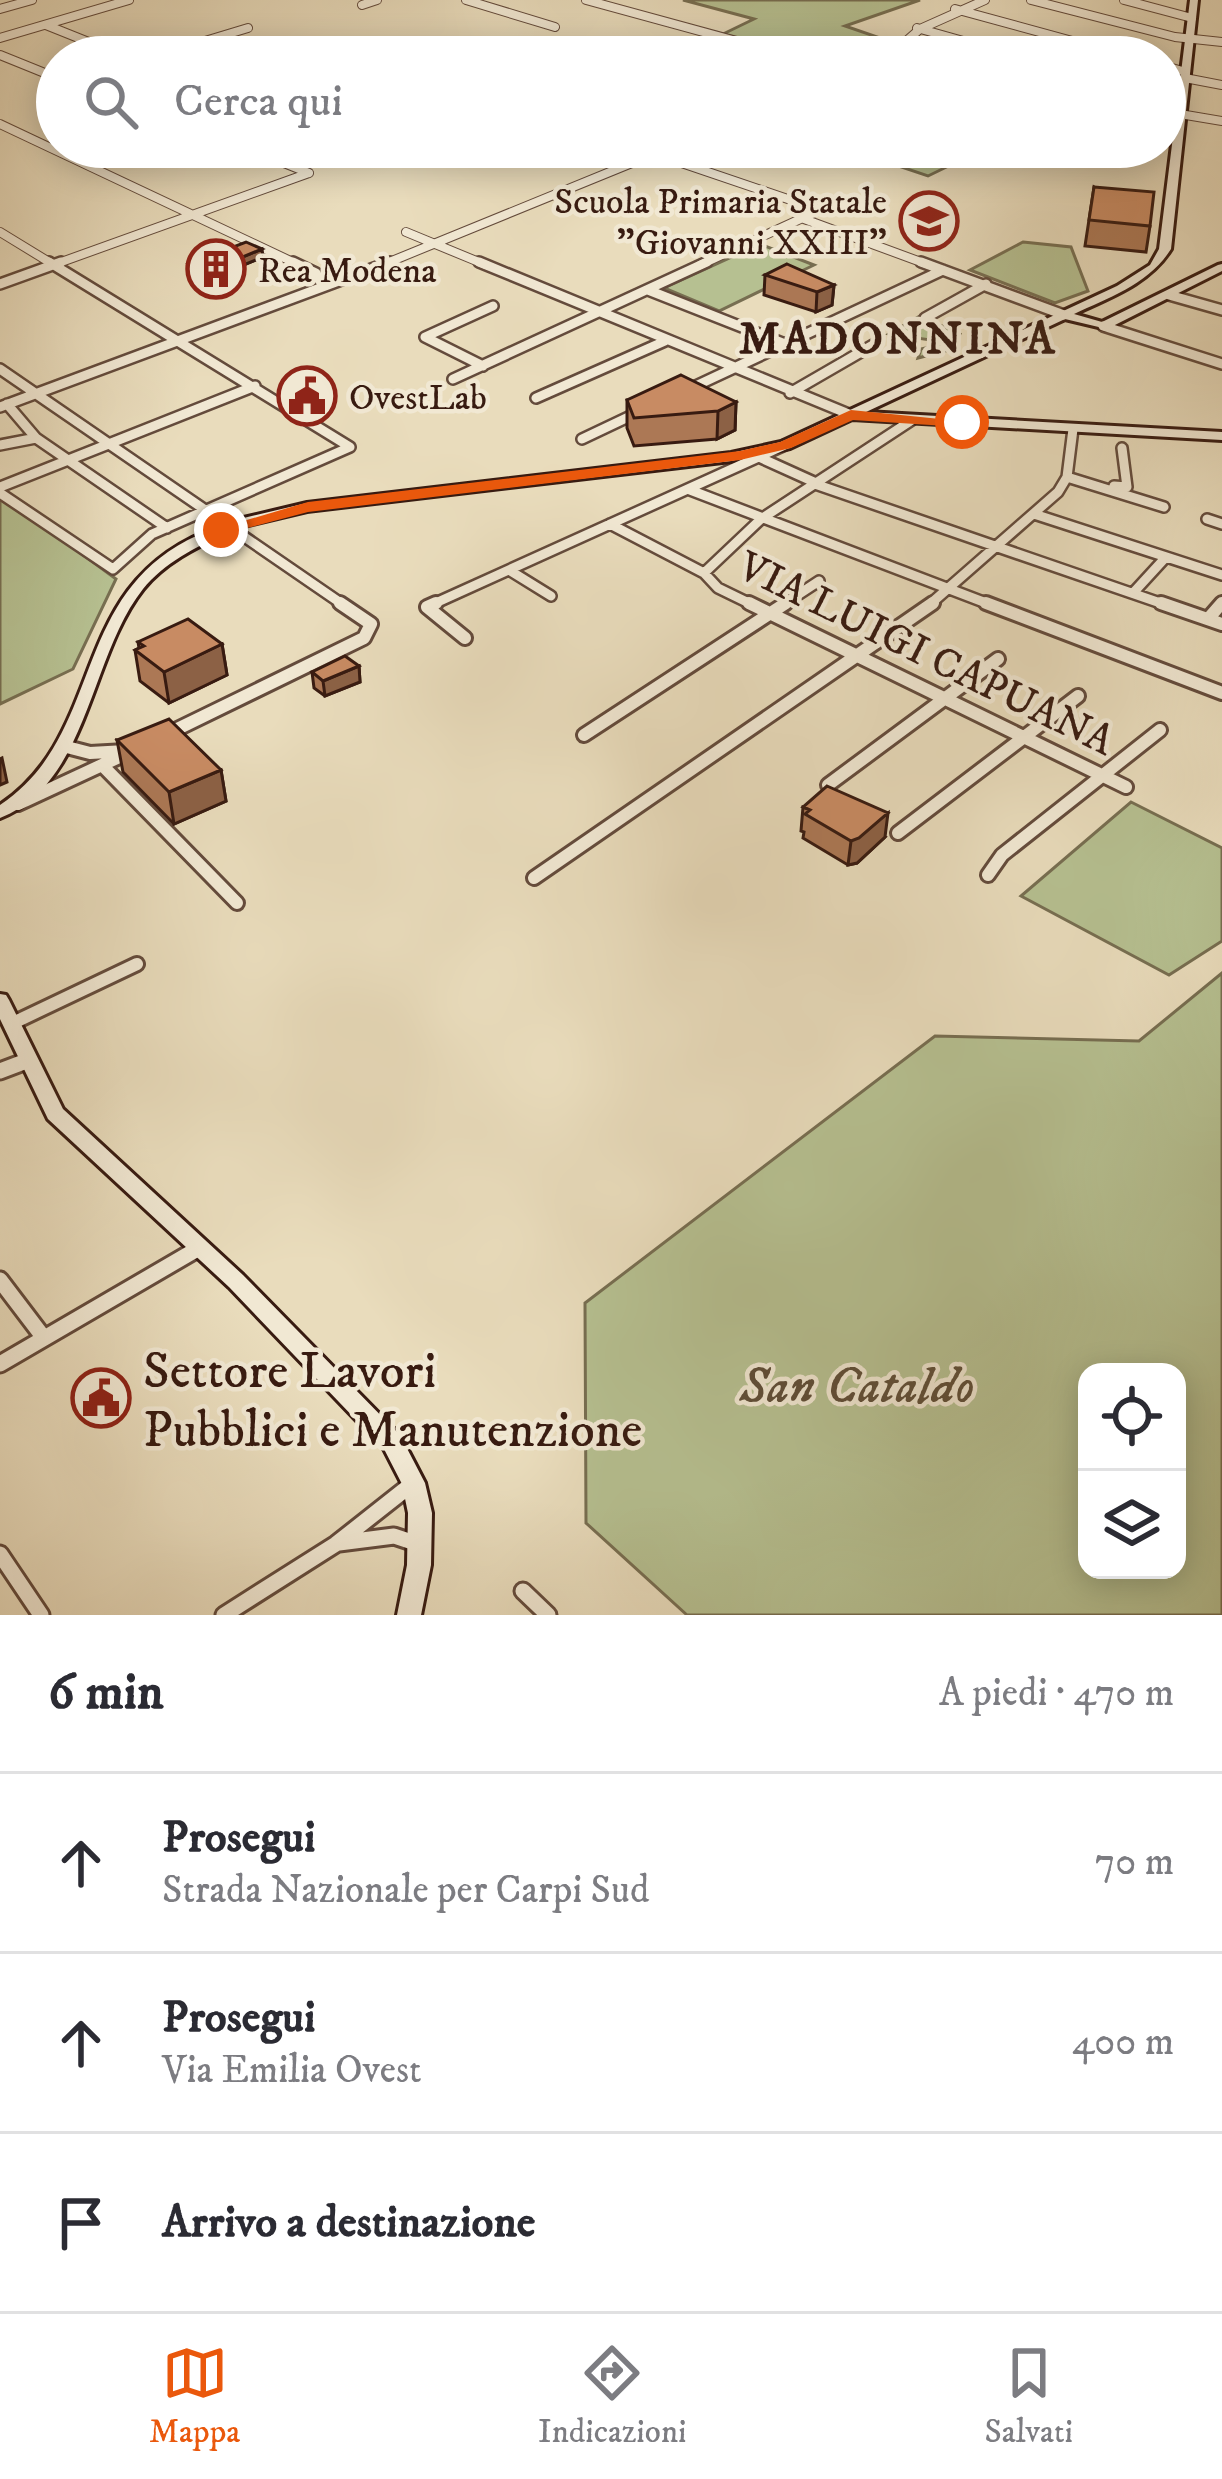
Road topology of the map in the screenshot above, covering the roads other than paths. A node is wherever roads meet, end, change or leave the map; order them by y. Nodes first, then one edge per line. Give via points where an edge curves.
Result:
1 (32, 0) edge
2 (129, 0) edge
3 (377, 0) edge
4 (466, 0) edge
5 (586, 0) edge
6 (985, 0) edge
7 (1031, 0) edge
8 (1121, 0) edge
9 (1194, 0) edge
10 (362, 5) dead end
11 (0, 9) edge
12 (958, 9) junction
13 (1192, 18) junction
14 (1116, 22) junction
15 (46, 25) junction
16 (555, 27) dead end
17 (248, 28) dead end
18 (916, 28) junction
19 (74, 36) edge
20 (222, 36) edge
21 (718, 36) edge
22 (908, 36) edge
23 (945, 36) edge
24 (1056, 36) edge
25 (1180, 36) edge
26 (1186, 37) edge
27 (0, 38) edge
28 (1189, 38) junction
29 (1222, 42) edge
30 (0, 56) edge
31 (1186, 66) edge
32 (36, 70) edge
33 (1186, 75) edge
34 (1222, 85) edge
35 (1186, 110) edge
36 (1222, 121) edge
37 (0, 124) edge
38 (20, 134) junction
39 (0, 140) edge
40 (36, 142) edge
41 (88, 168) edge
42 (296, 168) edge
43 (621, 168) edge
44 (698, 168) edge
45 (1169, 168) edge
46 (191, 219) junction
47 (804, 219) junction
48 (0, 232) edge
49 (406, 232) dead end
50 (436, 245) junction
51 (58, 267) junction
52 (943, 269) junction
53 (1219, 272) edge
54 (0, 284) edge
55 (321, 284) junction
56 (986, 284) junction
57 (648, 290) junction
58 (1168, 295) junction
59 (493, 306) dead end
60 (1222, 310) edge
61 (598, 313) junction
62 (1064, 315) junction
63 (925, 318) dead end
64 (1103, 326) junction
65 (178, 339) junction
66 (664, 340) junction
67 (785, 344) junction
68 (873, 345) dead end
69 (1222, 364) edge
70 (483, 366) junction
71 (0, 369) edge
72 (732, 369) junction
73 (454, 380) dead end
74 (255, 386) junction
75 (35, 393) junction
76 (790, 393) junction
77 (673, 396) edge
78 (536, 398) dead end
79 (3, 405) edge
80 (656, 405) edge
81 (851, 415) junction
82 (912, 420) junction
83 (1073, 429) junction
84 (1222, 436) edge
85 (36, 438) junction
86 (583, 439) dead end
87 (108, 443) junction
88 (785, 445) junction
89 (0, 446) edge
90 (1123, 448) dead end
91 (731, 457) junction
92 (761, 458) junction
93 (68, 459) junction
94 (699, 461) junction
95 (1067, 477) junction
96 (813, 483) junction
97 (1092, 485) junction
98 (0, 490) edge
99 (690, 490) junction
100 (1164, 507) dead end
101 (209, 512) junction
102 (1034, 514) junction
103 (761, 519) junction
104 (1207, 519) dead end
105 (610, 524) junction
106 (1222, 524) edge
107 (167, 528) junction
108 (996, 547) junction
109 (1166, 557) junction
110 (508, 570) junction
111 (704, 573) junction
112 (1222, 575) edge
113 (819, 581) dead end
114 (950, 591) junction
115 (1133, 593) junction
116 (551, 596) dead end
117 (1222, 603) edge
118 (770, 614) junction
119 (1208, 619) junction
120 (1222, 624) edge
121 (465, 638) dead end
122 (859, 656) junction
123 (998, 659) dead end
124 (1222, 694) edge
125 (1078, 696) dead end
126 (945, 699) junction
127 (1160, 730) dead end
128 (584, 735) dead end
129 (1024, 737) junction
130 (62, 746) junction
131 (133, 750) junction
132 (103, 766) junction
133 (1104, 776) junction
134 (828, 785) edge
135 (1126, 787) dead end
136 (8, 808) edge
137 (898, 833) dead end
138 (988, 875) dead end
139 (534, 878) dead end
140 (237, 903) dead end
141 (137, 964) dead end
142 (0, 1000) edge
143 (13, 1023) junction
144 (29, 1060) junction
145 (0, 1071) edge
146 (199, 1248) junction
147 (0, 1280) edge
148 (44, 1338) junction
149 (0, 1364) edge
150 (413, 1483) junction
151 (337, 1543) junction
152 (420, 1545) junction
153 (0, 1554) edge
154 (523, 1591) dead end
155 (41, 1615) edge
156 (224, 1615) edge
157 (409, 1615) edge
158 (548, 1615) edge

1 - 11 street
2 - 15 street
3 - 10 street
4 - 16 street
5 - 21 street
6 - 12 street
7 - 14 street
8 - 13 street
8 - 14 street
9 - 13 main road
12 - 18 street
12 - 24 street
13 - 28 main road
14 - 25 street
15 - 19 street
15 - 27 street
17 - 20 street
18 - 22 street
18 - 23 street
26 - 28 street
28 - 29 street
28 - 31 main road
30 - 32 street
33 - 34 street
35 - 36 street
37 - 38 street
38 - 39 street
38 - 40 street
41 - 46 street
42 - 46 street via 309,173
43 - 50 street
44 - 47 street via 819,208
45 - 62 main road via 1160,262
46 - 51 street
46 - 55 street via 316,273
47 - 52 street
47 - 57 street
48 - 51 street
49 - 50 street
50 - 55 street
50 - 61 street
51 - 54 street
51 - 65 street
52 - 56 street
52 - 67 street
53 - 58 main road
55 - 65 street
56 - 62 street
56 - 63 street
57 - 61 street
57 - 67 street
58 - 60 street
58 - 64 main road
59 - 70 street via 424,337
61 - 66 street
61 - 70 street
62 - 64 main road
62 - 81 main road
64 - 69 street
65 - 74 street
65 - 75 street
66 - 72 street
66 - 78 street
67 - 72 street
68 - 76 street
70 - 73 street
71 - 75 street
72 - 76 street
72 - 77 street
74 - 87 street
74 - 101 street via 350,447
75 - 79 street
75 - 87 street
76 - 81 street
79 - 85 street
80 - 86 street
81 - 82 main road
81 - 88 main road
82 - 83 main road
82 - 96 street
83 - 84 main road
83 - 95 street
85 - 89 street
85 - 93 street
87 - 93 street
87 - 101 street
88 - 91 main road
88 - 92 street
90 - 97 street via 1127,487
91 - 94 main road
91 - 99 street via 728,470
92 - 96 street
92 - 99 street
93 - 98 street
93 - 107 street
94 - 99 street via 705,475
94 - 130 main road, bridge via 366,499 221,530 162,562 130,596
95 - 97 street
95 - 102 street
96 - 103 street
96 - 108 street
97 - 100 street
98 - 107 street via 108,569
99 - 103 street
99 - 105 street
101 - 107 street
101 - 131 street via 372,627
102 - 108 street
102 - 109 street
103 - 111 street
103 - 114 street
104 - 106 street
105 - 110 street
105 - 111 street, VIA LUIGI CAPUANA
108 - 114 street
108 - 115 street
109 - 112 street
109 - 115 street
110 - 116 street
110 - 121 street via 428,607
111 - 118 street, VIA LUIGI CAPUANA
113 - 118 street
114 - 122 street
114 - 124 street
115 - 119 street
117 - 119 street
118 - 122 street, VIA LUIGI CAPUANA
118 - 128 street
119 - 120 street
122 - 126 street, VIA LUIGI CAPUANA
122 - 139 street
123 - 126 street
125 - 129 street
126 - 129 street, VIA LUIGI CAPUANA
126 - 134 street
127 - 133 street
129 - 133 street, VIA LUIGI CAPUANA
129 - 137 street
130 - 131 street
130 - 136 main road via 44,781
131 - 132 street
132 - 136 street
132 - 140 street
133 - 135 street, VIA LUIGI CAPUANA
133 - 138 street via 1002,854
141 - 143 street
142 - 143 main road
143 - 144 main road
144 - 145 street
144 - 146 main road via 55,1114
146 - 148 street
146 - 150 main road via 358,1403
147 - 148 street
148 - 149 street
150 - 151 street
150 - 152 main road
151 - 152 street via 394,1536
151 - 156 street
152 - 157 main road
153 - 155 street
154 - 158 street

